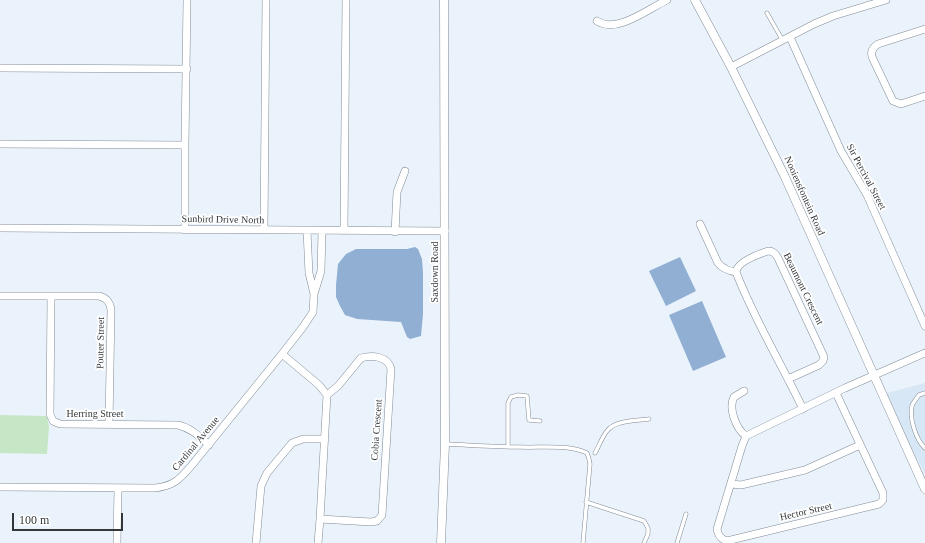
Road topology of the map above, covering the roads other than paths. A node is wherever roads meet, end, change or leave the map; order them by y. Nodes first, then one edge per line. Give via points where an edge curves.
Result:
1 (187, 0) edge
2 (266, 0) edge
3 (346, 0) edge
4 (444, 0) edge
5 (695, 0) edge
6 (886, 0) edge
7 (664, 1) edge
8 (867, 3) edge
9 (767, 13) dead end
10 (597, 21) dead end
11 (925, 29) edge
12 (790, 37) junction
13 (783, 41) junction
14 (731, 67) junction
15 (0, 68) edge
16 (187, 69) junction
17 (925, 97) edge
18 (0, 144) edge
19 (185, 145) junction
20 (405, 170) dead end
21 (700, 224) dead end
22 (0, 228) edge
23 (185, 230) junction
24 (264, 230) junction
25 (307, 231) junction
26 (322, 231) junction
27 (344, 231) junction
28 (445, 231) junction
29 (395, 232) junction
30 (736, 272) junction
31 (314, 294) junction
32 (0, 296) edge
33 (51, 296) junction
34 (925, 326) edge
35 (925, 353) edge
36 (282, 354) junction
37 (874, 376) junction
38 (788, 379) junction
39 (744, 391) dead end
40 (836, 393) junction
41 (925, 393) edge
42 (327, 395) junction
43 (803, 409) junction
44 (649, 418) dead end
45 (540, 421) dead end
46 (109, 424) junction
47 (746, 436) junction
48 (325, 439) junction
49 (446, 444) junction
50 (208, 445) junction
51 (860, 445) junction
52 (508, 447) junction
53 (925, 448) edge
54 (595, 453) dead end
55 (731, 484) junction
56 (0, 487) edge
57 (118, 488) junction
58 (925, 489) edge
59 (586, 502) junction
60 (686, 514) dead end
61 (320, 519) junction
62 (117, 543) edge
63 (256, 543) edge
64 (318, 543) edge
65 (441, 543) edge
66 (583, 543) edge
67 (644, 543) edge
68 (677, 543) edge

1 - 16 street
2 - 24 street
3 - 27 street
4 - 28 street, Saxdown Road
5 - 14 street, Nooiensfontein Road
6 - 8 street
7 - 10 street via 616,24 602,24
8 - 12 street via 814,24
9 - 13 lane
11 - 17 street via 878,44 872,50 873,59 892,101 902,104
12 - 13 street
12 - 34 street, Sir Percival Street via 841,151 867,195
13 - 14 street
14 - 37 street, Nooiensfontein Road via 785,178
15 - 16 street
16 - 19 street
18 - 19 street
19 - 23 street
20 - 29 street via 396,192
21 - 30 street via 721,267
22 - 23 street, Sunbird Drive North
23 - 24 street, Sunbird Drive North
24 - 25 street, Sunbird Drive North
25 - 26 street, Sunbird Drive North
25 - 31 street, Cardinal Avenue via 309,273
26 - 27 street, Sunbird Drive North
26 - 31 street, Cardinal Avenue via 321,271
27 - 29 street, Sunbird Drive North
28 - 29 street, Sunbird Drive North
28 - 49 street, Saxdown Road
30 - 38 street via 773,354
30 - 38 street, Beaumont Crescent via 740,265 768,251 772,251 778,258 824,357 819,365
31 - 36 street, Cardinal Avenue via 310,317
32 - 33 street, Pouter Street
33 - 46 street, Herring Street via 52,419 60,424
33 - 46 street, Pouter Street via 99,296 111,305
35 - 37 street
36 - 42 street via 319,385
36 - 50 street, Cardinal Avenue
37 - 40 street
37 - 58 street, Nooiensfontein Road via 896,436
38 - 43 street
39 - 47 street via 734,397 732,406 739,429
40 - 43 street
40 - 51 street, Hector Street
41 - 53 lane via 919,395 912,406 913,428 920,444
42 - 48 street
42 - 61 street, Cobia Crescent via 363,358 382,357 390,364 382,515 377,521 371,522
43 - 47 street
44 - 54 lane via 610,428
45 - 52 lane via 529,420 527,396 511,397 508,403
46 - 50 street, Herring Street via 178,425 196,433
47 - 55 street, Hector Street
48 - 61 street
48 - 63 street via 304,439 292,443 264,476
49 - 52 lane
49 - 65 street, Saxdown Road
50 - 57 street, Cardinal Avenue via 183,476 172,485 155,488
51 - 55 street via 805,470 742,485
51 - 55 street, Hector Street via 884,497 882,502 875,506 727,541 719,536 717,529
52 - 59 lane via 576,449 587,453 590,464
56 - 57 street, Cardinal Avenue
57 - 62 street
59 - 66 lane
59 - 67 lane via 644,521 648,528
60 - 68 lane
61 - 64 street

